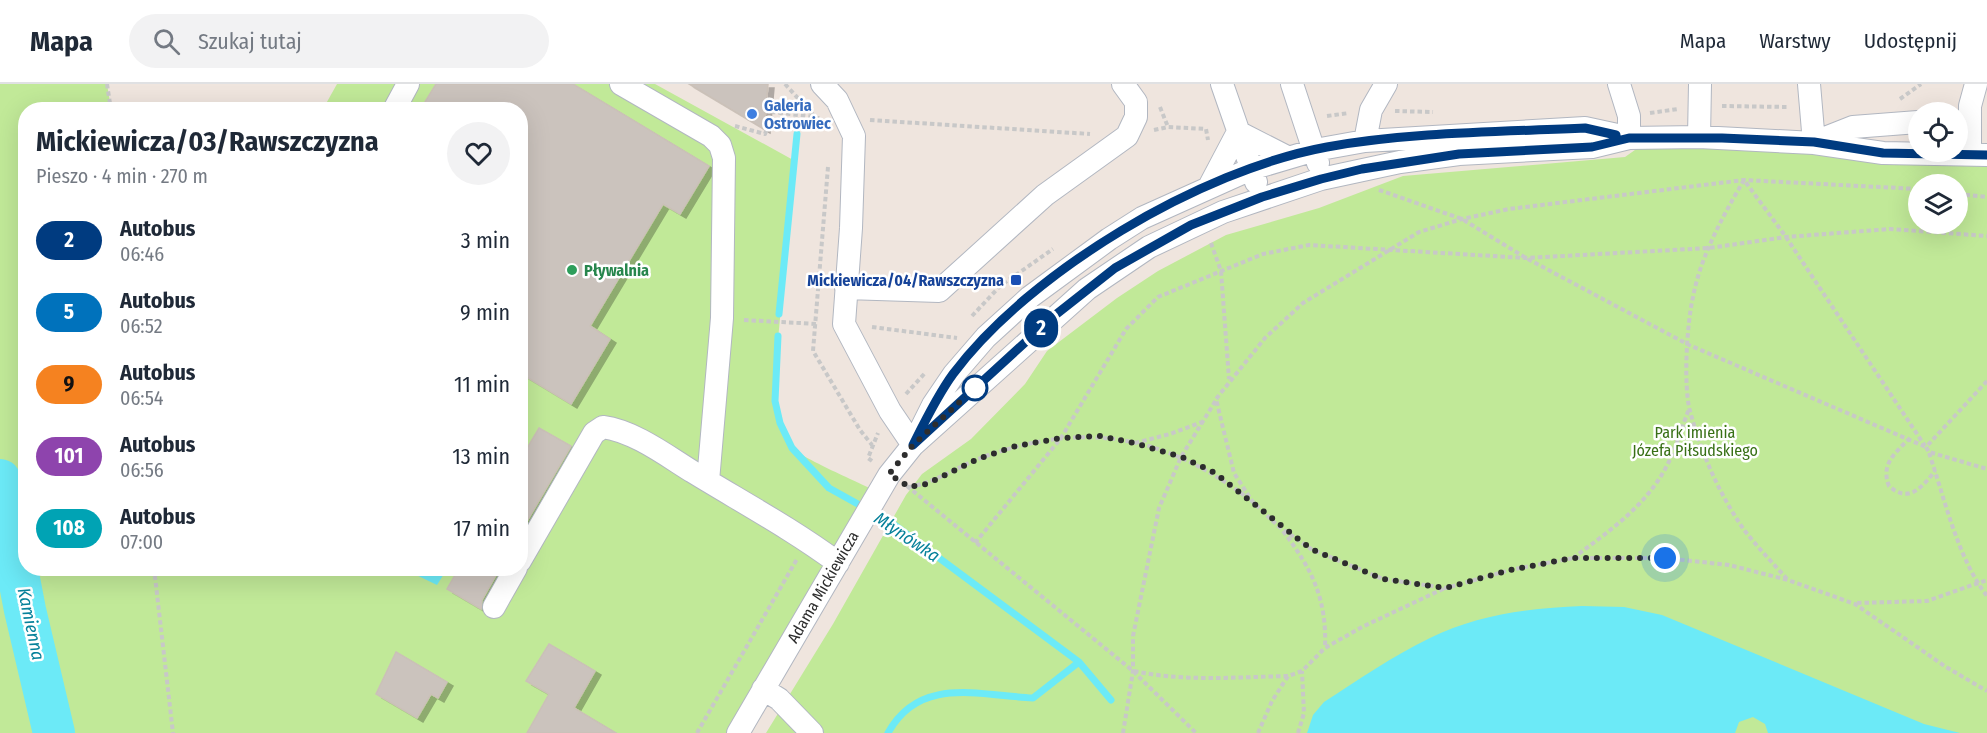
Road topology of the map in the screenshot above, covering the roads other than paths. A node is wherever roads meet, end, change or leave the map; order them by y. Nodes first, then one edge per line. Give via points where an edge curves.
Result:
1 (408, 84) edge
2 (621, 84) edge
3 (822, 84) edge
4 (1123, 84) edge
5 (1222, 84) edge
6 (1386, 84) edge
7 (1619, 84) edge
8 (1700, 84) edge
9 (1809, 84) edge
10 (1976, 84) edge
11 (1299, 87) edge
12 (398, 102) edge
13 (1971, 119) edge
14 (1908, 123) edge
15 (1238, 132) junction
16 (1699, 137) junction
17 (1629, 138) junction
18 (1365, 141) junction
19 (1814, 142) junction
20 (1315, 150) junction
21 (1978, 154) edge
22 (1287, 157) junction
23 (1251, 169) junction
24 (1321, 179) junction
25 (1209, 187) junction
26 (1262, 197) junction
27 (846, 288) junction
28 (913, 445) junction
29 (708, 482) junction
30 (528, 547) edge
31 (838, 563) junction
32 (511, 576) edge
33 (494, 607) dead end
34 (764, 689) junction
35 (738, 733) edge
36 (812, 733) edge

1 - 12 street
2 - 29 street via 711,136 724,158 722,318
3 - 27 street via 837,100 854,136
4 - 27 street via 1136,102 1136,117 1127,136 1045,195 939,291
5 - 15 street
6 - 18 street via 1371,110
7 - 17 street via 1629,116
8 - 16 street
9 - 19 street
10 - 13 street
11 - 20 street
13 - 21 street
14 - 19 street, Adama Mickiewicza via 1853,127
15 - 22 street
15 - 23 street
15 - 25 street
16 - 17 street, Adama Mickiewicza
16 - 19 street, Adama Mickiewicza
17 - 18 street, Adama Mickiewicza via 1585,128
17 - 24 street, Adama Mickiewicza via 1592,147 1459,154
18 - 20 street, Adama Mickiewicza
19 - 21 street, Adama Mickiewicza via 1883,153
20 - 22 street, Adama Mickiewicza
20 - 24 street
22 - 23 street, Adama Mickiewicza
23 - 25 street, Adama Mickiewicza
23 - 26 street
24 - 26 street, Adama Mickiewicza
25 - 28 street, Adama Mickiewicza via 1142,218 1030,297 986,337 954,374
26 - 28 street, Adama Mickiewicza via 1191,225 1115,268 1054,316
27 - 28 street via 844,324 890,411
28 - 31 street, Adama Mickiewicza via 884,483
29 - 30 street via 616,429 603,427 594,433
29 - 31 street
31 - 34 street, Adama Mickiewicza
32 - 33 street
34 - 35 street, Adama Mickiewicza
34 - 36 street

